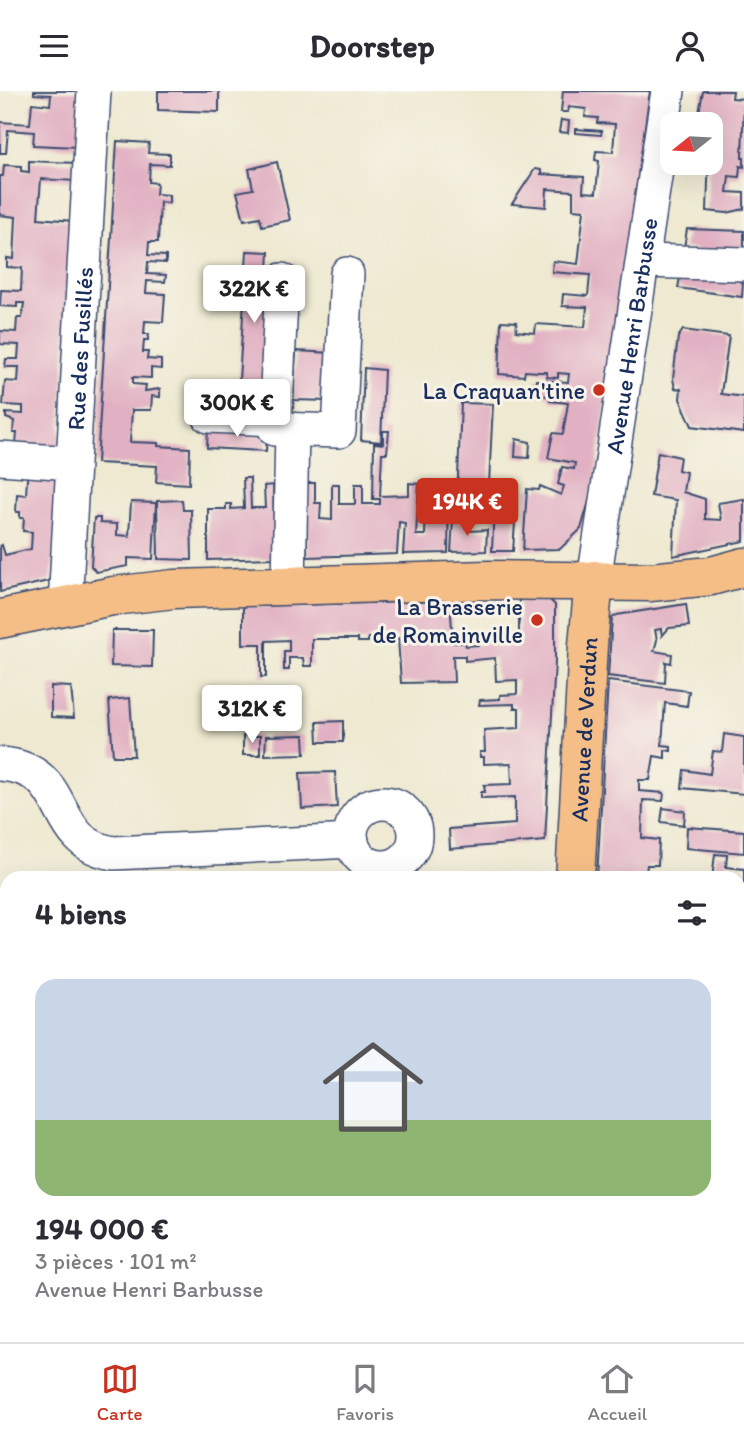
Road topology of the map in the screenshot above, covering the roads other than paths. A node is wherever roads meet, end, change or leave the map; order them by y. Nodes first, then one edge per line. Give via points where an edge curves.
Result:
1 (94, 91) edge
2 (668, 91) edge
3 (643, 261) junction
4 (744, 264) edge
5 (346, 274) dead end
6 (282, 280) dead end
7 (209, 416) dead end
8 (283, 424) junction
9 (0, 458) edge
10 (72, 463) junction
11 (744, 567) edge
12 (594, 580) junction
13 (289, 585) junction
14 (65, 605) junction
15 (0, 619) edge
16 (0, 764) edge
17 (352, 841) dead end
18 (575, 871) edge

1 - 10 street, Rue des Fusillés
2 - 3 street, Avenue Henri Barbusse
3 - 4 street
3 - 12 street, Avenue Henri Barbusse
5 - 8 street via 339,431
6 - 8 street
7 - 8 street
8 - 13 street
9 - 10 street
10 - 14 street, Rue des Fusillés
11 - 12 main road via 682,580
12 - 13 main road
12 - 18 main road, Avenue de Verdun
13 - 14 main road via 153,590
14 - 15 main road
16 - 17 street via 38,775 74,831 87,845 103,851

